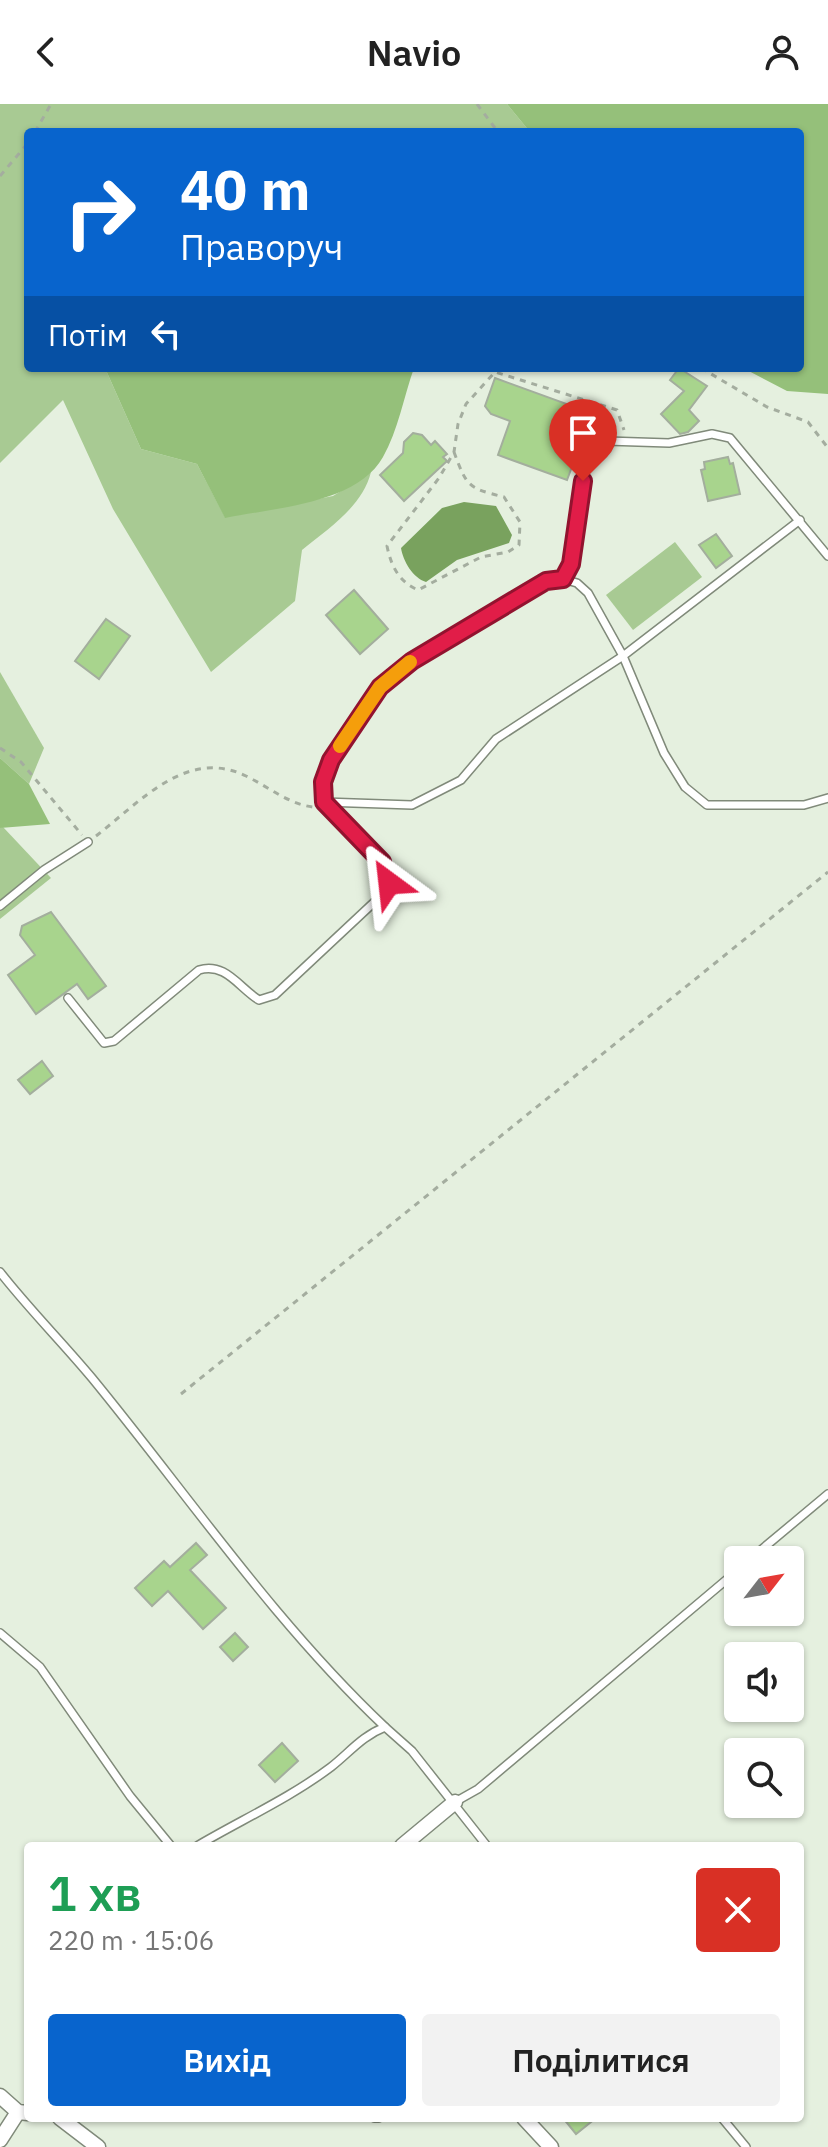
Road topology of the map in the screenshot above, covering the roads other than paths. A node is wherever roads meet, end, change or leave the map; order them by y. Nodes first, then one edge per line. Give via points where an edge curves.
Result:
1 (800, 520) junction
2 (828, 556) edge
3 (563, 579) junction
4 (623, 656) junction
5 (828, 798) edge
6 (324, 802) junction
7 (88, 842) road end
8 (0, 906) edge
9 (68, 998) dead end
10 (0, 1272) edge
11 (828, 1494) edge
12 (766, 1546) edge
13 (724, 1582) edge
14 (0, 1633) edge
15 (385, 1727) junction
16 (455, 1802) junction
17 (168, 1842) edge
18 (204, 1842) edge
19 (407, 1842) edge
20 (484, 1842) edge
21 (0, 2096) edge
22 (23, 2113) edge
23 (65, 2122) edge
24 (528, 2122) edge
25 (725, 2122) edge
26 (0, 2140) edge
27 (98, 2147) edge
28 (551, 2147) edge
29 (746, 2147) edge

1 - 2 lane
1 - 3 lane via 730,438 712,434 669,443 600,442 587,453 571,564
1 - 4 lane
3 - 4 lane via 588,593
3 - 6 lane via 546,581 458,631 380,687 331,760 323,782
4 - 5 lane via 664,753 685,787 707,805 804,805
4 - 6 lane via 496,739 461,780 412,805
6 - 9 lane via 382,862 389,883 275,995 259,1000 227,974 209,967 114,1041 104,1043
7 - 8 lane
10 - 15 lane via 91,1377 222,1545
11 - 12 lane
13 - 16 lane via 478,1789
14 - 17 lane via 40,1667
15 - 16 lane
15 - 18 lane via 367,1734 331,1766 275,1802
16 - 19 street
16 - 20 lane
21 - 22 street
22 - 26 street
23 - 27 street
24 - 28 street
25 - 29 lane

